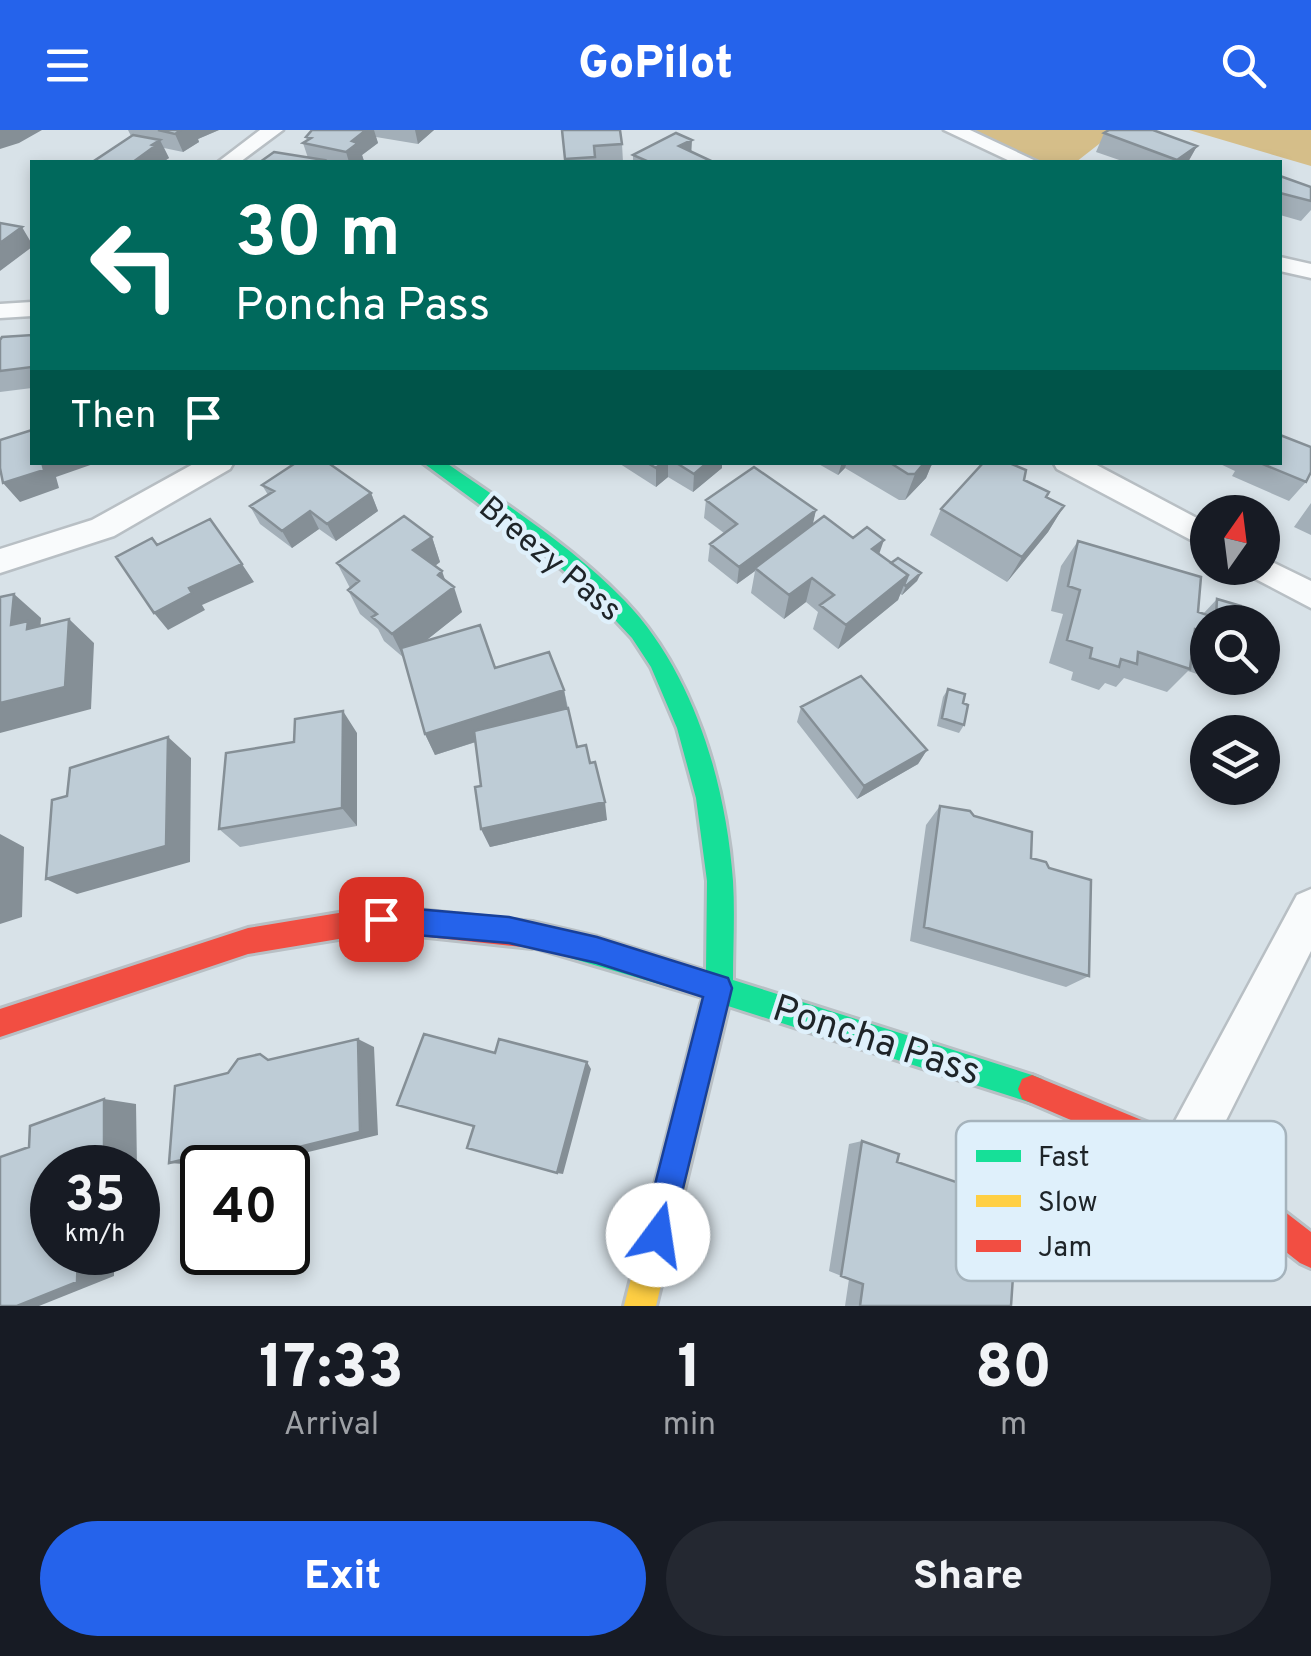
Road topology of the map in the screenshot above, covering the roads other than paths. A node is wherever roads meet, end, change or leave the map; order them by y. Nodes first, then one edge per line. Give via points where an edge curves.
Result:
1 (273, 130) edge
2 (954, 130) edge
3 (231, 160) edge
4 (1023, 160) edge
5 (1282, 265) edge
6 (1311, 271) edge
7 (30, 310) edge
8 (0, 311) edge
9 (215, 465) edge
10 (434, 465) edge
11 (1104, 470) edge
12 (1190, 526) edge
13 (0, 561) edge
14 (1280, 579) edge
15 (1311, 596) edge
16 (1311, 909) edge
17 (719, 988) junction
18 (0, 1023) edge
19 (1107, 1121) edge
20 (1201, 1121) edge
21 (1286, 1233) edge
22 (1311, 1252) edge
23 (640, 1306) edge

1 - 3 street
2 - 4 street
5 - 6 street
7 - 8 street
9 - 13 street via 102,528
10 - 17 street, Breezy Pass via 529,530 620,609 663,671 688,726 719,867
11 - 12 street
14 - 15 street
16 - 20 street
17 - 18 street, Poncha Pass via 509,930 381,919 248,941
17 - 19 street, Poncha Pass via 1033,1089
17 - 23 street, Breezy Pass
21 - 22 street, Poncha Pass

